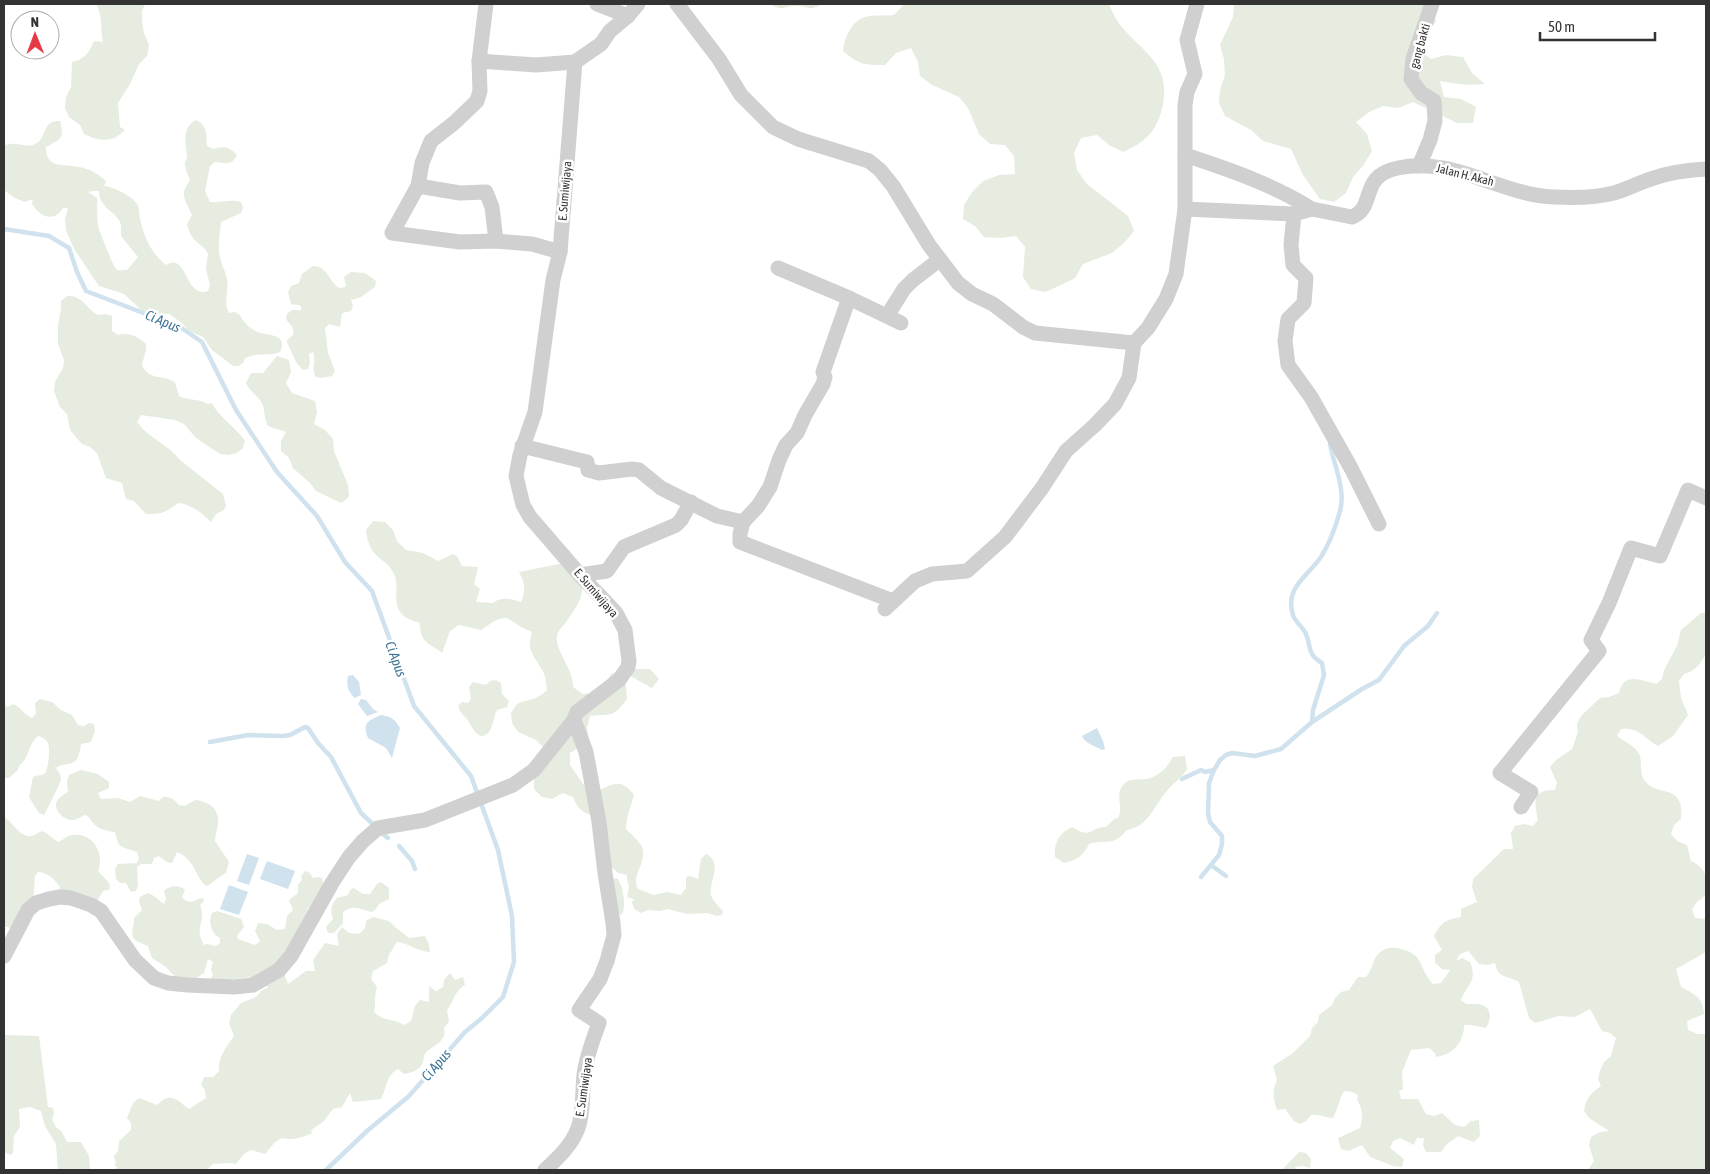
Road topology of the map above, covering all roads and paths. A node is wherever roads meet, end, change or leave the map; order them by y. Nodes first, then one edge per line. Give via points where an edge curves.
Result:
1 (486, 4) edge
2 (597, 4) edge
3 (638, 4) edge
4 (677, 4) edge
5 (1197, 4) edge
6 (1432, 4) edge
7 (628, 16) junction
8 (479, 62) junction
9 (575, 62) junction
10 (1185, 155) junction
11 (1419, 166) junction
12 (1706, 169) edge
13 (418, 186) junction
14 (1185, 209) junction
15 (1312, 209) junction
16 (1294, 214) junction
17 (496, 241) junction
18 (560, 252) junction
19 (939, 260) junction
20 (778, 268) dead end
21 (849, 298) junction
22 (1134, 344) junction
23 (522, 446) junction
24 (1706, 498) edge
25 (691, 502) junction
26 (744, 522) junction
27 (1379, 524) dead end
28 (580, 575) junction
29 (574, 720) junction
30 (1521, 807) dead end
31 (4, 956) edge
32 (545, 1170) edge

1 - 8 street
2 - 7 street
3 - 7 street
4 - 19 street via 741,94 773,127 862,159 880,170 894,186
5 - 10 street via 1187,40 1195,74 1187,92
6 - 11 street, gang bakti via 1414,59 1411,79 1421,93 1434,101 1435,121
7 - 9 street via 610,31 601,44
8 - 9 street via 536,65
8 - 13 street via 477,101 431,141 422,163
9 - 18 street, E. Sumiwijaya
10 - 14 street
10 - 15 street via 1282,191
11 - 12 street, Jalan H. Akah via 1461,172 1536,196 1561,197 1615,193 1664,175
11 - 15 street, Jalan H. Akah via 1385,171 1373,181 1363,209 1356,215 1347,217
13 - 17 street via 460,193 486,192 492,208
13 - 17 street via 392,233 460,242
14 - 16 street, Jalan H. Akah
14 - 22 street via 1176,274 1166,299
15 - 16 street, Jalan H. Akah
16 - 27 street via 1293,265 1306,278 1304,303 1288,319 1285,340 1288,365 1311,397 1352,468
17 - 18 street via 532,244
18 - 23 street, E. Sumiwijaya via 553,280 535,412
19 - 21 street via 904,289 894,319
19 - 22 street via 966,290 1035,333
20 - 21 street
21 - 26 street via 823,372 823,384 797,434 786,445 768,491
22 - 26 street via 1129,378 1115,404 1096,426 1066,451 1005,537 966,571 932,574 915,581 889,605 740,542
23 - 25 street via 586,462 592,472 639,470 661,488
23 - 28 street, E. Sumiwijaya via 516,476 523,505 530,518
24 - 30 street via 1688,490 1660,556 1631,548 1591,640 1599,651 1500,773 1530,792
25 - 26 street via 717,516
25 - 28 street via 676,525 624,547 607,571
28 - 29 street, E. Sumiwijaya via 616,613 625,630 629,661 619,680 577,712
29 - 31 street via 534,770 513,784 425,820 378,828 349,857 291,956 279,970 253,985 187,985 154,978 135,960 101,911 71,898 60,897 36,903 28,910
29 - 32 street, E. Sumiwijaya via 586,752 600,822 614,935 600,978 579,1010 599,1023 584,1072 579,1127 570,1144

